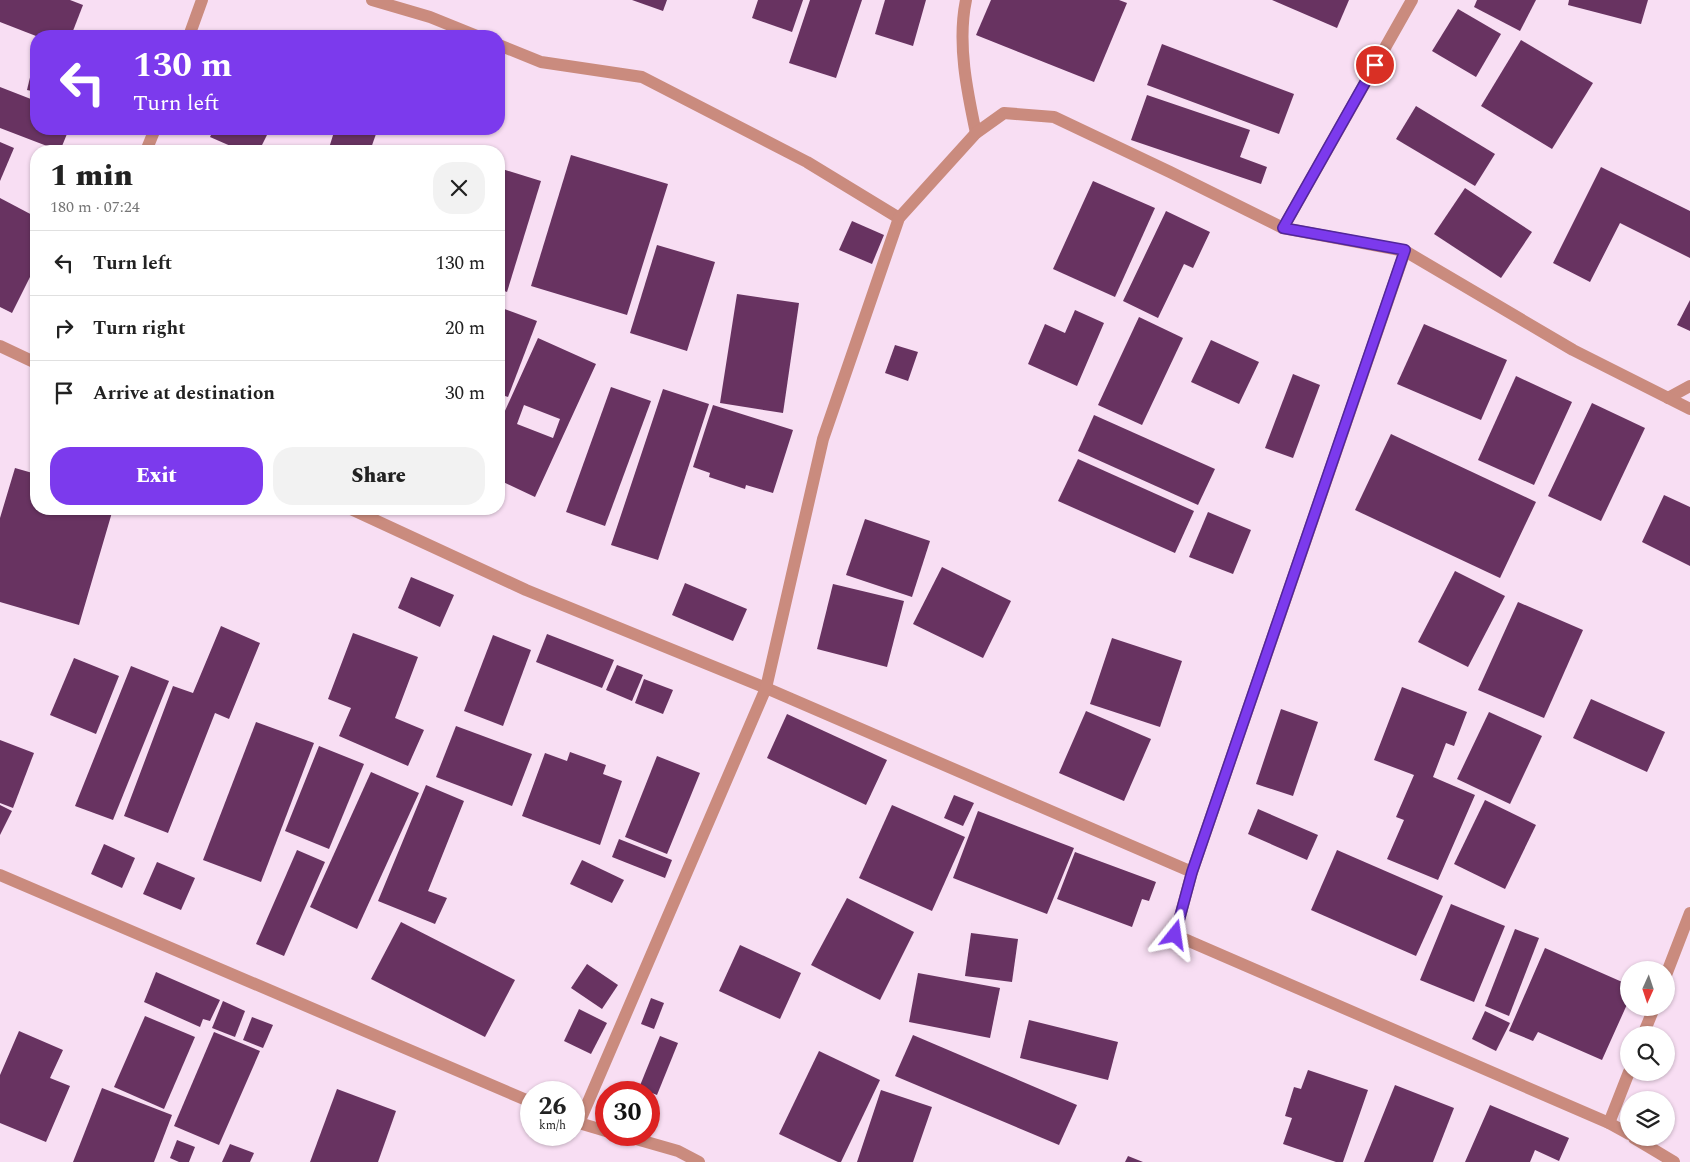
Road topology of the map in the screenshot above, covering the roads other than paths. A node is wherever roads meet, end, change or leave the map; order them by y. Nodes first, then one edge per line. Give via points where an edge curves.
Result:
1 (202, 0) edge
2 (372, 0) edge
3 (966, 0) edge
4 (1412, 0) edge
5 (191, 30) edge
6 (462, 30) edge
7 (505, 47) edge
8 (976, 133) junction
9 (899, 218) junction
10 (1283, 228) junction
11 (1405, 250) junction
12 (0, 346) edge
13 (30, 360) edge
14 (1690, 386) edge
15 (1668, 398) junction
16 (1690, 409) edge
17 (364, 515) edge
18 (766, 688) junction
19 (1192, 872) junction
20 (0, 876) edge
21 (1690, 913) edge
22 (1671, 961) edge
23 (1626, 1081) edge
24 (520, 1097) edge
25 (585, 1101) edge
26 (1610, 1123) junction
27 (1620, 1129) edge
28 (660, 1146) edge
29 (1647, 1146) edge
30 (700, 1162) edge
31 (1674, 1162) edge

1 - 5 street
2 - 6 street
3 - 8 street via 962,17 966,84
4 - 10 street
7 - 9 street via 541,62 642,77 807,162
8 - 9 street
8 - 10 street via 1004,113 1054,117
9 - 18 street via 822,439
10 - 11 street
11 - 15 street via 1573,350
11 - 19 street
12 - 13 street
14 - 15 street
15 - 16 street
17 - 18 street via 526,590
18 - 19 street
18 - 25 street
19 - 26 street via 1175,935
20 - 24 street
21 - 22 street
23 - 26 street
26 - 27 street
28 - 30 street
29 - 31 street

